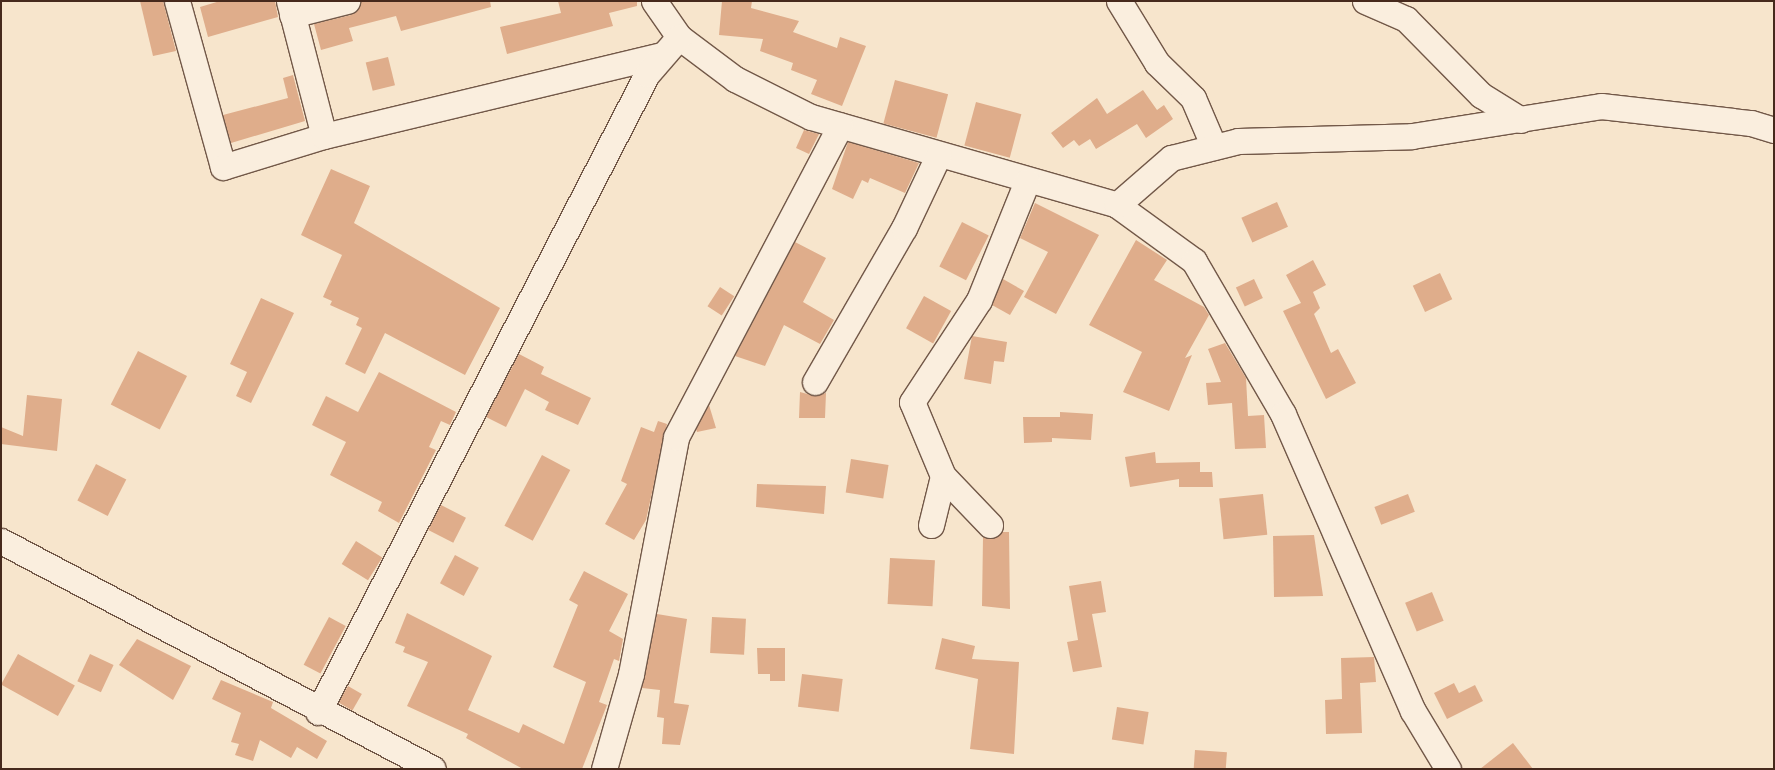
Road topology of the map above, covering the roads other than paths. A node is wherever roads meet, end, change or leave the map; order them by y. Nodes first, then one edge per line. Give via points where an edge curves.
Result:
1 (177, 1) edge
2 (347, 1) edge
3 (654, 1) edge
4 (1119, 1) edge
5 (1365, 1) edge
6 (291, 8) edge
7 (679, 37) junction
8 (662, 55) junction
9 (1521, 120) junction
10 (840, 126) junction
11 (1774, 130) edge
12 (324, 136) junction
13 (1214, 147) junction
14 (938, 156) junction
15 (1027, 181) junction
16 (1116, 205) junction
17 (815, 382) dead end
18 (943, 476) junction
19 (931, 525) dead end
20 (990, 525) dead end
21 (1, 541) edge
22 (318, 712) junction
23 (433, 769) edge
24 (604, 769) edge
25 (1448, 769) edge

1 - 12 street via 223,167
2 - 6 street
3 - 7 street
4 - 13 street via 1157,63 1193,98
5 - 9 street via 1406,19 1481,95
6 - 12 street
7 - 8 street
7 - 10 street via 735,79 811,118
8 - 12 street
8 - 22 street via 647,74
9 - 11 street via 1601,106 1751,122
9 - 13 street via 1412,136 1238,141
10 - 14 street
10 - 24 street via 676,437 631,674
13 - 16 street via 1171,158
14 - 15 street
14 - 17 street via 904,228
15 - 16 street
15 - 18 street via 979,300 912,402
16 - 25 street via 1194,261 1283,414 1413,711
18 - 19 street
18 - 20 street
21 - 22 street
22 - 23 street

